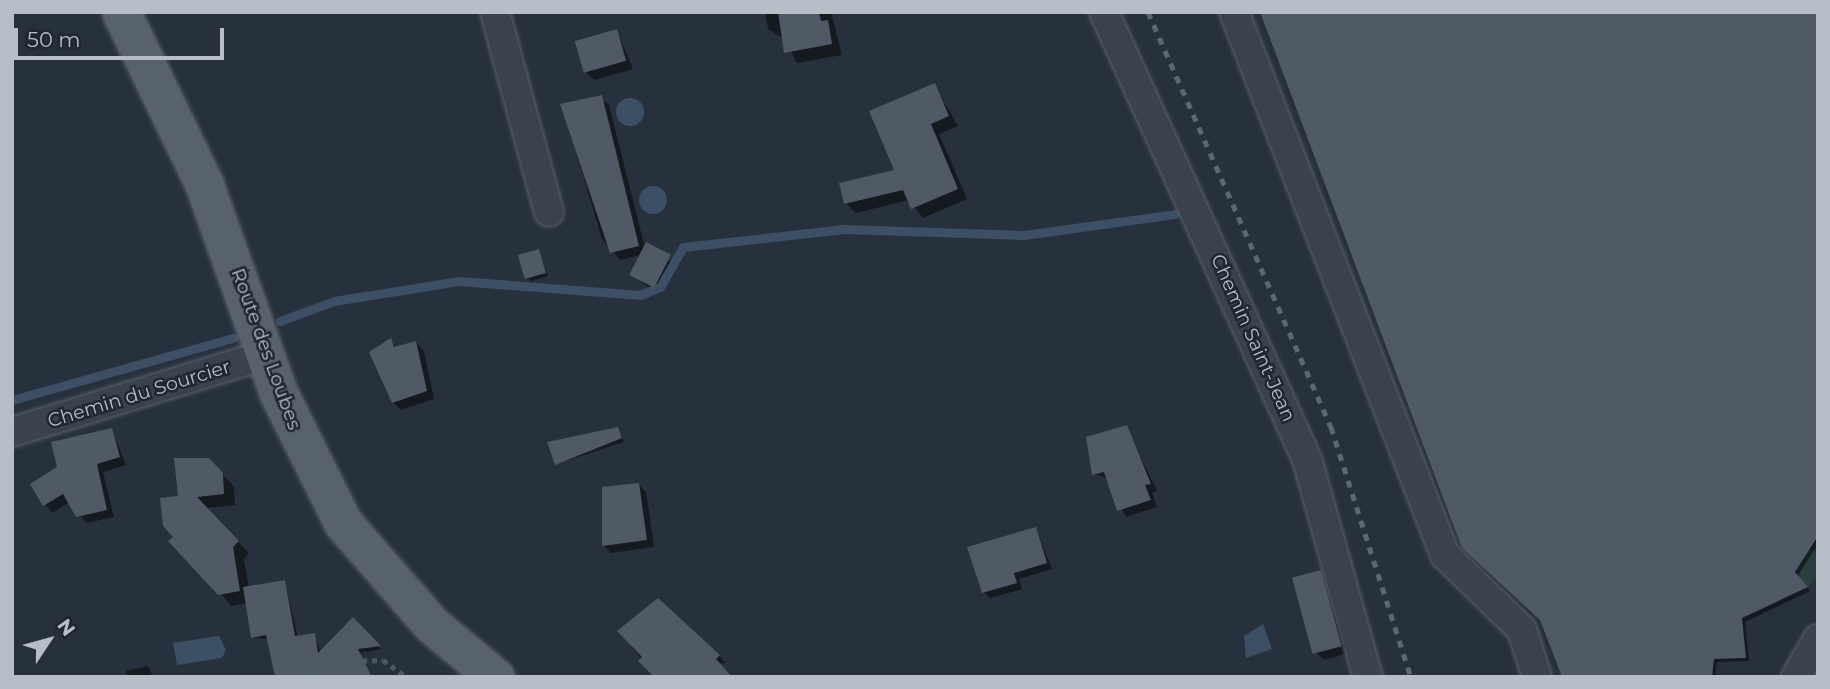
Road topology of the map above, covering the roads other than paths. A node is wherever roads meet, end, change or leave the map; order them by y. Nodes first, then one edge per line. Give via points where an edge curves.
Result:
1 (495, 12) edge
2 (1104, 12) edge
3 (1234, 12) edge
4 (127, 14) edge
5 (549, 212) dead end
6 (266, 355) junction
7 (12, 432) edge
8 (1818, 639) edge
9 (495, 677) edge
10 (1368, 677) edge
11 (1537, 677) edge
12 (1796, 677) edge

1 - 5 street
2 - 10 street, Chemin Saint-Jean via 1307,459
3 - 11 street via 1445,555 1522,630
4 - 6 main road, Route des Loubes via 204,184
6 - 7 street, Chemin du Sourcier
6 - 9 main road, Route des Loubes via 304,453 343,523 432,625
8 - 12 street

